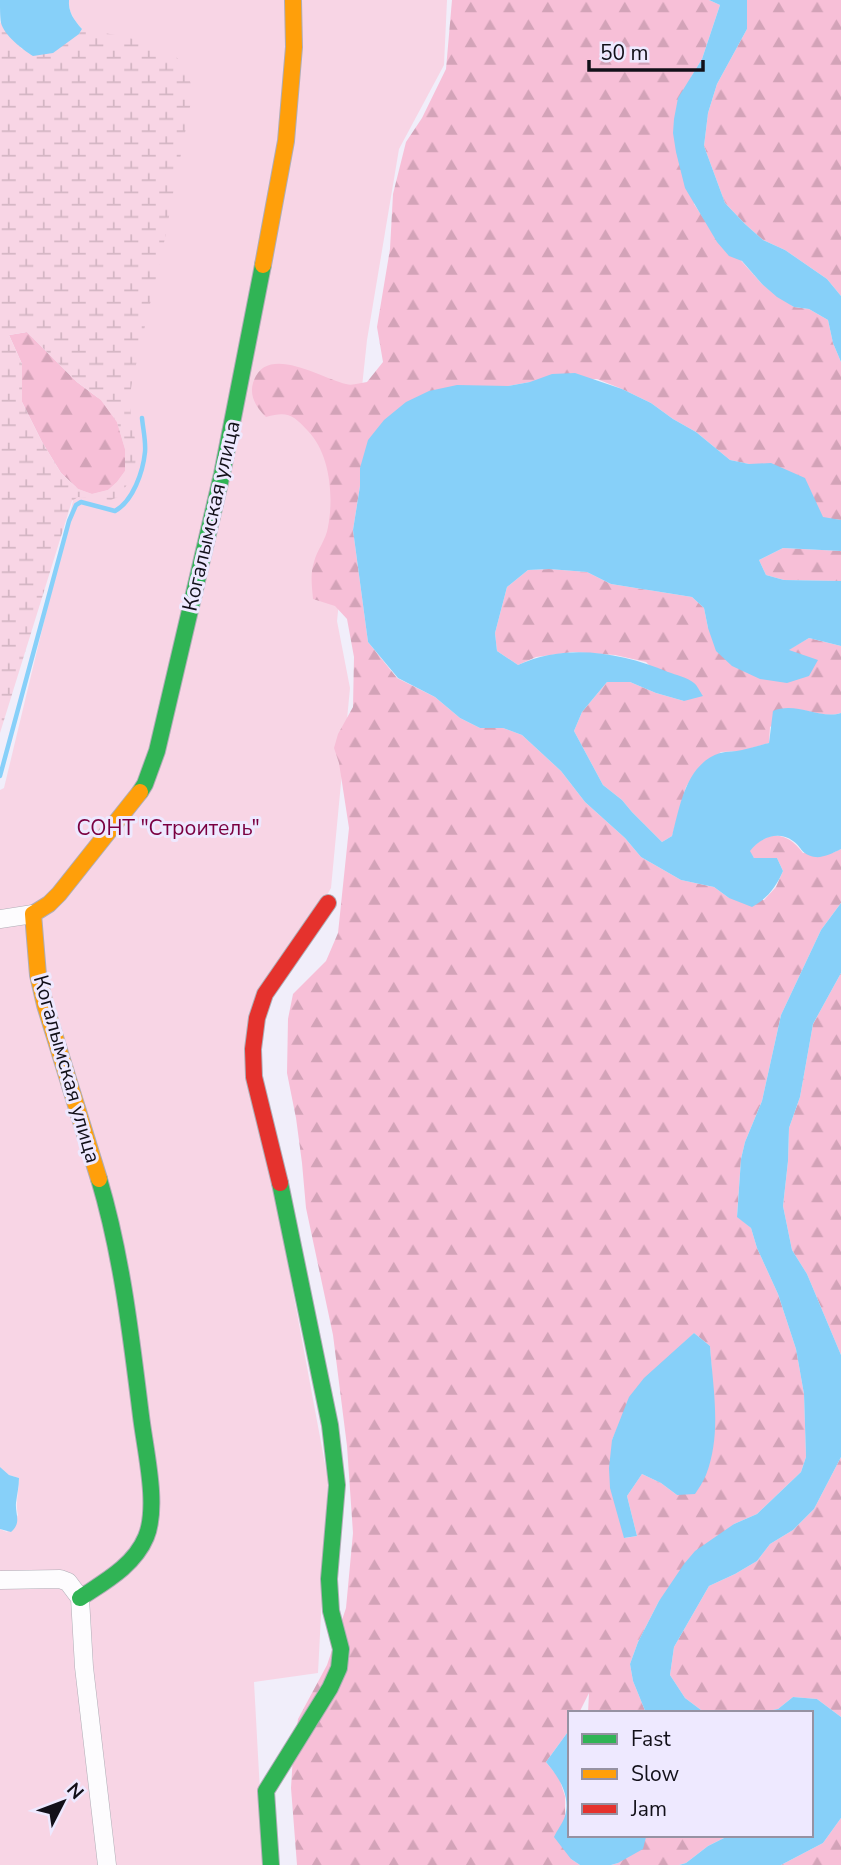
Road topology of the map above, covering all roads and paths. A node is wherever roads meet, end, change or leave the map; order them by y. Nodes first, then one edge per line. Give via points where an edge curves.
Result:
1 (293, 0) edge
2 (328, 903) dead end
3 (33, 914) junction
4 (0, 919) edge
5 (0, 1580) edge
6 (80, 1598) junction
7 (107, 1865) edge
8 (271, 1865) edge

1 - 3 street, Когалымская улица via 286,141 222,474 152,769 136,799 59,894
2 - 8 street via 265,994 253,1049 254,1077 330,1424 337,1485 331,1611 341,1649 330,1688 266,1790
3 - 4 street
3 - 6 street, Когалымская улица via 45,1005 118,1259 150,1485 149,1529 141,1547 113,1577
5 - 6 street via 60,1579
6 - 7 street

